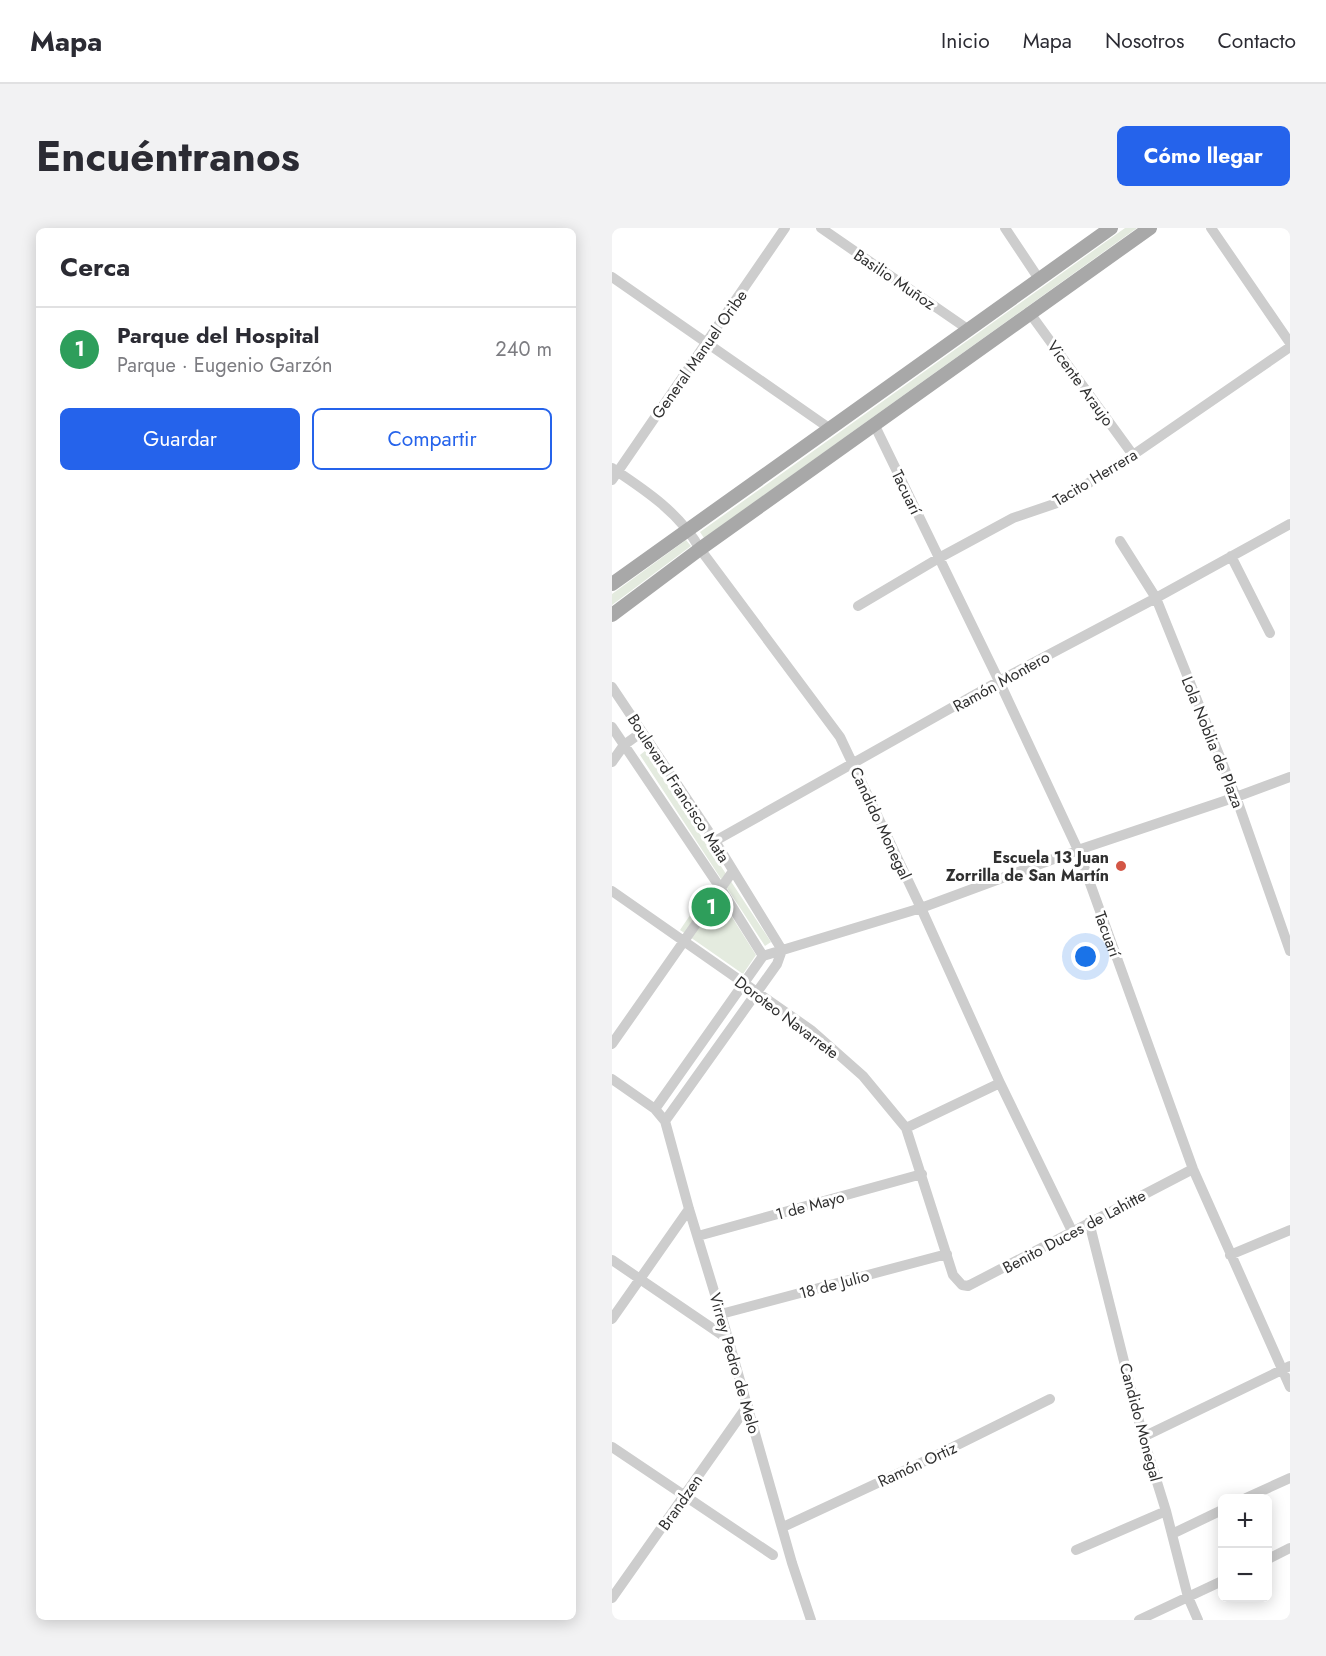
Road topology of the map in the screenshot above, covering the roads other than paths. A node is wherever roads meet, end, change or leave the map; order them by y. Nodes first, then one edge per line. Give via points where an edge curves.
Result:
1 (785, 228) edge
2 (821, 228) edge
3 (1005, 228) edge
4 (1111, 228) edge
5 (1150, 228) edge
6 (1211, 228) edge
7 (612, 277) edge
8 (1039, 279) junction
9 (1029, 312) junction
10 (969, 330) junction
11 (707, 344) junction
12 (1290, 345) edge
13 (874, 424) junction
14 (829, 428) junction
15 (1133, 455) junction
16 (614, 473) edge
17 (1290, 524) edge
18 (690, 531) junction
19 (1120, 541) dead end
20 (700, 549) junction
21 (1231, 556) junction
22 (939, 558) junction
23 (612, 584) edge
24 (1156, 598) junction
25 (858, 606) dead end
26 (612, 615) edge
27 (1270, 633) dead end
28 (999, 681) junction
29 (612, 687) edge
30 (612, 727) edge
31 (642, 732) junction
32 (624, 745) junction
33 (612, 762) edge
34 (852, 763) junction
35 (1290, 777) edge
36 (1236, 797) junction
37 (715, 841) junction
38 (1078, 850) junction
39 (733, 872) junction
40 (721, 889) junction
41 (612, 891) edge
42 (921, 908) junction
43 (685, 943) junction
44 (782, 951) junction
45 (1290, 951) edge
46 (763, 956) junction
47 (744, 983) junction
48 (757, 992) junction
49 (612, 1044) edge
50 (612, 1079) edge
51 (1000, 1083) junction
52 (655, 1109) junction
53 (666, 1121) junction
54 (906, 1128) junction
55 (1193, 1169) junction
56 (922, 1174) junction
57 (689, 1209) junction
58 (1089, 1222) junction
59 (1290, 1230) edge
60 (1072, 1232) junction
61 (698, 1236) junction
62 (947, 1254) junction
63 (1230, 1256) junction
64 (612, 1260) edge
65 (640, 1279) junction
66 (956, 1280) joint
67 (721, 1314) junction
68 (612, 1319) edge
69 (728, 1339) junction
70 (1286, 1367) edge
71 (1290, 1387) edge
72 (1050, 1399) dead end
73 (748, 1405) junction
74 (1143, 1437) junction
75 (612, 1447) edge
76 (1290, 1478) edge
77 (1255, 1494) edge
78 (684, 1496) junction
79 (1166, 1511) junction
80 (1218, 1512) edge
81 (783, 1527) junction
82 (1172, 1534) junction
83 (1290, 1548) edge
84 (1076, 1550) dead end
85 (773, 1555) dead end
86 (1272, 1557) edge
87 (1218, 1583) edge
88 (1188, 1597) junction
89 (612, 1598) edge
90 (811, 1620) edge
91 (1139, 1620) edge
92 (1198, 1620) edge

1 - 11 street, General Manuel Oribe
2 - 10 street, Basilio Muñoz
3 - 8 street
4 - 8 main road
5 - 9 main road
6 - 12 street
7 - 11 street
8 - 10 main road
9 - 13 main road
9 - 15 street, Vicente Araujo
10 - 14 main road
11 - 14 street
11 - 16 street, General Manuel Oribe
12 - 15 street, Tacito Herrera
13 - 20 main road
13 - 22 street, Tacuarí
14 - 18 main road
15 - 22 street, Tacito Herrera via 1057,503 1013,518
16 - 18 street, Candido Monegal via 672,512
17 - 21 street, Ramón Montero
18 - 20 street, Candido Monegal
18 - 23 main road
19 - 24 street, Lola Noblia de Plaza
20 - 26 main road
20 - 34 street, Candido Monegal via 831,723
21 - 24 street, Ramón Montero
21 - 27 street
22 - 25 street, Tacito Herrera
22 - 28 street, Tacuarí
24 - 28 street, Ramón Montero
24 - 36 street, Lola Noblia de Plaza
28 - 34 street, Ramón Montero
28 - 38 street, Tacuarí
29 - 31 street, Boulevard Francisco Mata
30 - 32 street, Boulevard Francisco Mata
31 - 32 street
31 - 37 street, Boulevard Francisco Mata
32 - 33 street
32 - 40 street, Boulevard Francisco Mata
34 - 37 street, Ramón Montero
34 - 42 street, Candido Monegal
35 - 36 street
36 - 38 street
36 - 45 street, Lola Noblia de Plaza
37 - 39 street, Boulevard Francisco Mata
38 - 42 street
38 - 55 street, Tacuarí
39 - 40 street
39 - 44 street, Boulevard Francisco Mata
40 - 43 street
40 - 46 street, Boulevard Francisco Mata
41 - 43 street, Doroteo Navarrete
42 - 44 street
42 - 51 street, Candido Monegal
43 - 47 street, Doroteo Navarrete
43 - 49 street
44 - 46 street
44 - 48 street
46 - 47 street
47 - 48 street, Doroteo Navarrete
47 - 52 street
48 - 53 street
48 - 54 street, Doroteo Navarrete via 811,1030 863,1076
50 - 52 street, Virrey Pedro de Melo
51 - 54 street
51 - 60 street, Candido Monegal
52 - 53 street, Virrey Pedro de Melo
53 - 57 street, Virrey Pedro de Melo
54 - 56 street, Doroteo Navarrete
55 - 58 street, Benito Duces de Lahitte
55 - 63 street, Tacuarí
56 - 61 street, 1 de Mayo
56 - 62 street, Doroteo Navarrete
57 - 61 street, Virrey Pedro de Melo
57 - 65 street
58 - 60 street, Benito Duces de Lahitte
58 - 74 street, Candido Monegal
59 - 63 street
60 - 66 street, Benito Duces de Lahitte via 968,1286
61 - 67 street, Virrey Pedro de Melo
62 - 66 street, Doroteo Navarrete
62 - 67 street, 18 de Julio
63 - 70 street, Tacuarí
64 - 65 street
65 - 68 street
65 - 69 street
67 - 69 street, Virrey Pedro de Melo
69 - 73 street, Virrey Pedro de Melo
70 - 71 street, Tacuarí
70 - 74 street
72 - 81 street, Ramón Ortiz
73 - 78 street, Brandzen
73 - 81 street, Virrey Pedro de Melo
74 - 79 street, Candido Monegal
75 - 78 street
76 - 77 street
78 - 85 street
78 - 89 street, Brandzen
79 - 82 street, Candido Monegal
79 - 84 street
80 - 82 street
81 - 90 street, Virrey Pedro de Melo
82 - 88 street, Candido Monegal
83 - 86 street
87 - 88 street
88 - 91 street
88 - 92 street, Candido Monegal

